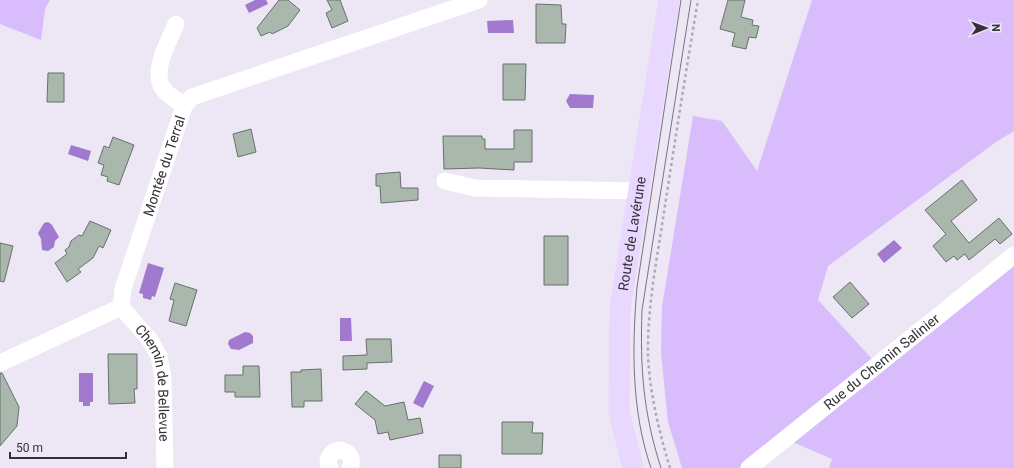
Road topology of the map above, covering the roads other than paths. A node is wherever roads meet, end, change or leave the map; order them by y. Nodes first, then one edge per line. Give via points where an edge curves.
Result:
1 (479, 0) edge
2 (669, 0) edge
3 (176, 24) dead end
4 (184, 106) junction
5 (445, 181) dead end
6 (639, 191) junction
7 (1014, 255) edge
8 (121, 307) junction
9 (0, 363) edge
10 (165, 468) edge
11 (330, 468) edge
12 (350, 468) edge
13 (633, 468) edge
14 (749, 468) edge

1 - 4 street, Montée du Terral via 192,97
2 - 6 main road, Route de Lavérune
3 - 4 street via 162,56 158,76 163,90
4 - 8 street, Montée du Terral via 123,289
5 - 6 street via 475,188
6 - 13 main road, Route de Lavérune via 620,308 618,349 619,411
7 - 14 street, Rue du Chemin Salinier
8 - 9 street
8 - 10 street, Chemin de Bellevue via 150,340 159,356
11 - 12 street via 330,454 340,450 349,454 352,459

